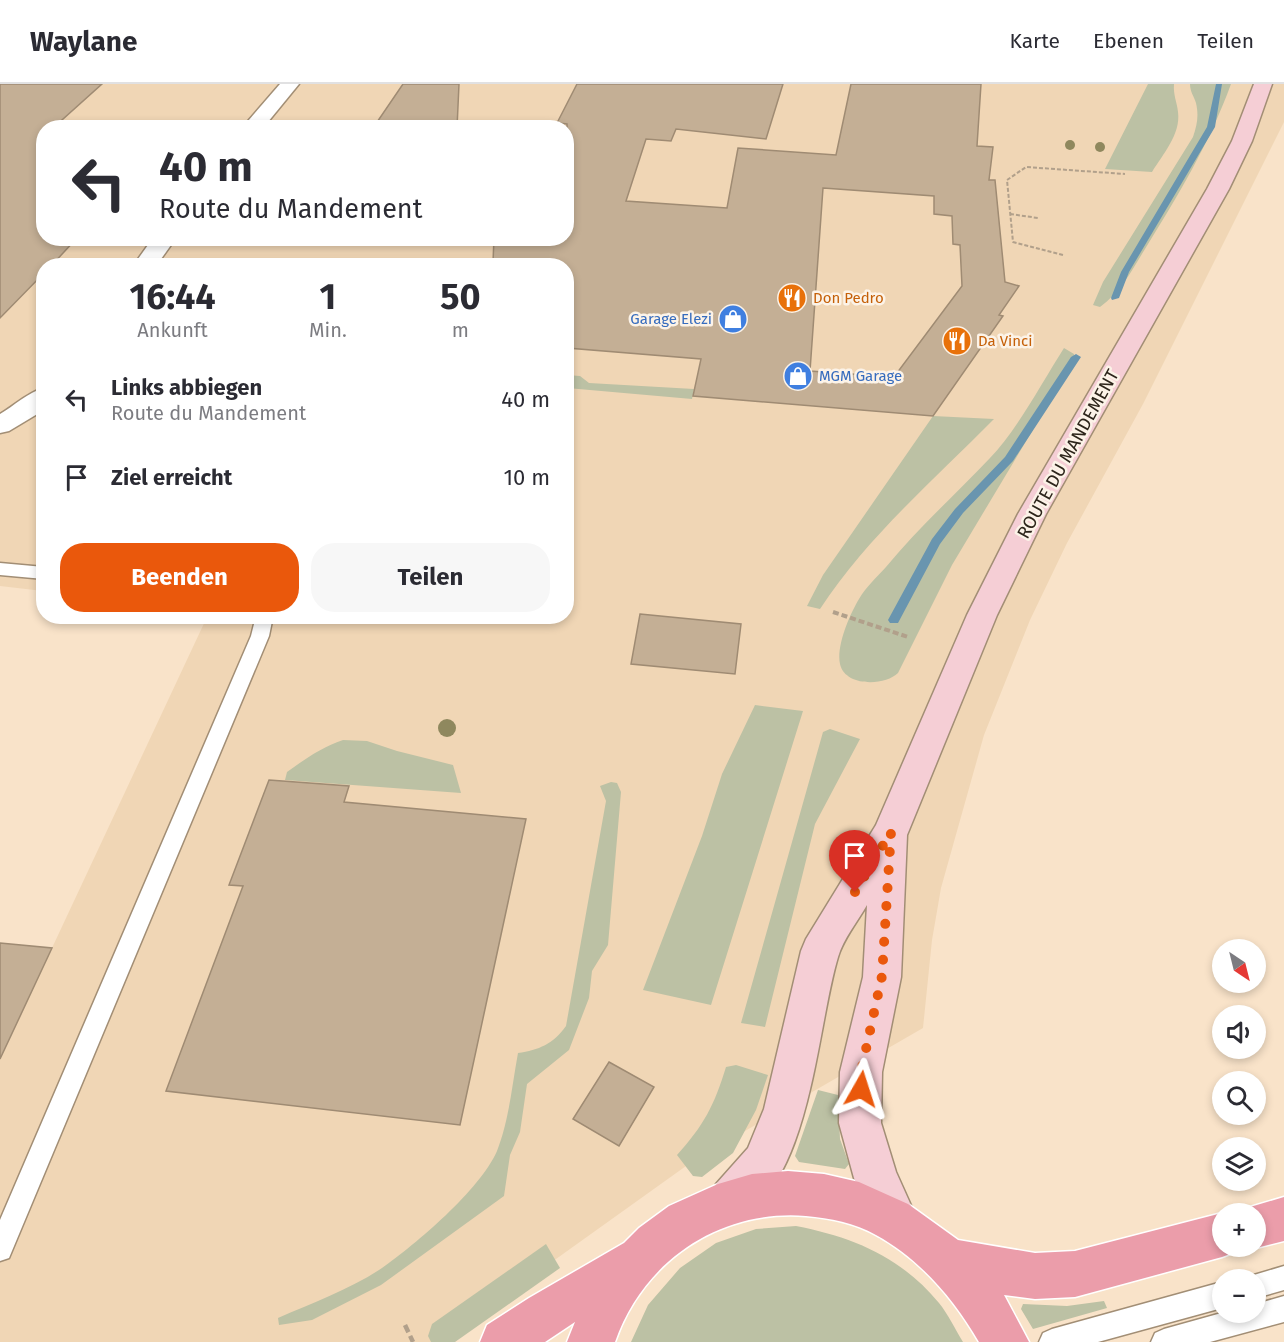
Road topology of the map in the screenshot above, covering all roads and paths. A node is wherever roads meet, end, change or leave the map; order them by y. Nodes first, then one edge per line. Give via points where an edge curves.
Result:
1 (290, 84) edge
2 (1263, 84) edge
3 (259, 120) edge
4 (1125, 174) dead end
5 (1010, 214) junction
6 (1038, 218) dead end
7 (1063, 255) dead end
8 (36, 403) edge
9 (0, 425) edge
10 (0, 569) edge
11 (36, 572) edge
12 (833, 612) dead end
13 (262, 624) edge
14 (908, 637) dead end
15 (891, 832) junction
16 (732, 1200) junction
17 (1284, 1219) edge
18 (896, 1221) junction
19 (1266, 1224) edge
20 (1212, 1238) edge
21 (0, 1249) edge
22 (641, 1257) junction
23 (948, 1261) junction
24 (1284, 1278) edge
25 (1266, 1283) edge
26 (1212, 1298) edge
27 (1284, 1309) edge
28 (405, 1325) dead end
29 (413, 1342) edge
30 (504, 1342) edge
31 (591, 1342) edge
32 (1005, 1342) edge
33 (1052, 1342) edge
34 (1164, 1342) edge

1 - 3 street
2 - 15 main road, ROUTE DU MANDEMENT via 1242,141 1218,189 1022,534 982,615
4 - 5 path via 1026,167 1007,180
5 - 6 path
5 - 7 path via 1013,242
8 - 9 street
10 - 11 lane
12 - 14 path
13 - 21 lane
15 - 16 main road, ROUTE DU MANDEMENT via 820,951 785,1108 763,1163
15 - 18 main road, ROUTE DU MANDEMENT via 882,976 861,1072 860,1123 876,1178
16 - 18 main road via 766,1193 817,1194
16 - 22 main road via 699,1213 668,1232
17 - 19 main road
18 - 23 main road
20 - 23 main road via 1075,1274 1035,1276
22 - 30 main road
22 - 31 main road via 615,1290
23 - 32 main road via 972,1288
24 - 25 lane
26 - 33 lane
27 - 34 lane
28 - 29 path

